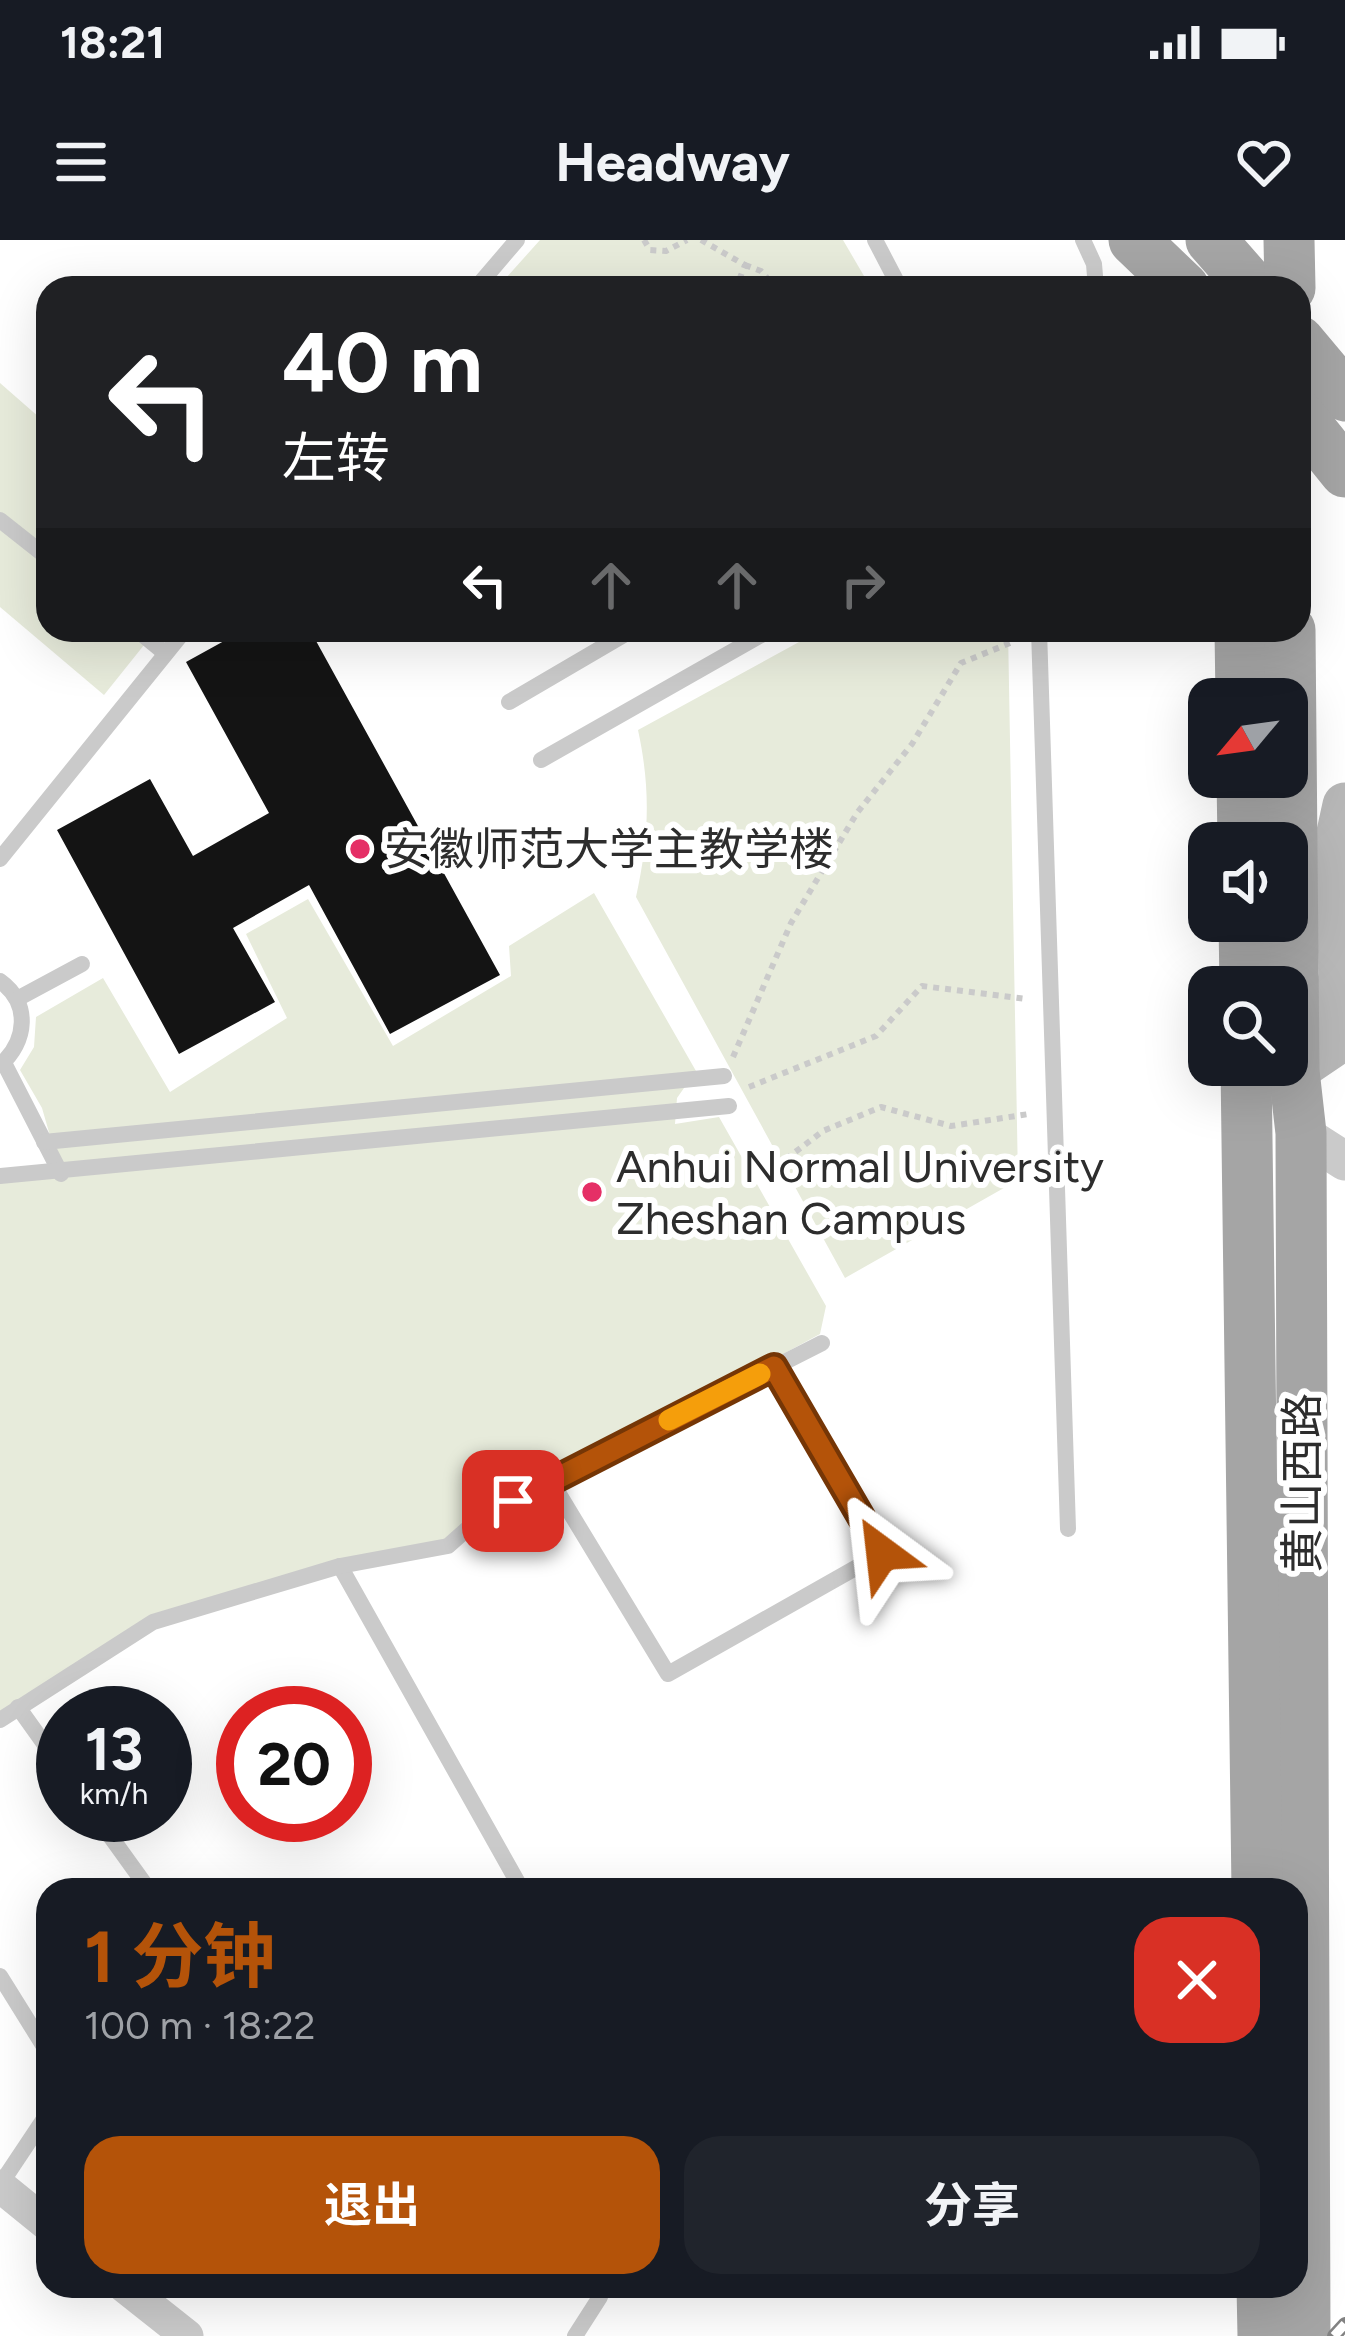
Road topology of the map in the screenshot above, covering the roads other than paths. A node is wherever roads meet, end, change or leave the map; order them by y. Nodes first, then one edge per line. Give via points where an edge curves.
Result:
1 (517, 240) edge
2 (874, 240) edge
3 (1083, 240) edge
4 (1134, 240) edge
5 (1289, 240) edge
6 (486, 276) edge
7 (894, 276) edge
8 (1093, 276) edge
9 (1172, 276) edge
10 (1290, 276) edge
11 (1311, 355) edge
12 (1345, 396) edge
13 (1311, 430) edge
14 (1345, 472) edge
15 (0, 520) edge
16 (36, 548) edge
17 (152, 642) edge
18 (175, 642) edge
19 (612, 642) edge
20 (749, 642) edge
21 (1039, 642) edge
22 (1240, 642) edge
23 (1289, 642) edge
24 (165, 653) junction
25 (1240, 678) edge
26 (509, 702) dead end
27 (542, 760) dead end
28 (1345, 805) edge
29 (0, 859) edge
30 (82, 964) dead end
31 (1275, 966) edge
32 (0, 981) edge
33 (17, 999) junction
34 (1308, 1054) edge
35 (2, 1064) edge
36 (724, 1076) road end
37 (1270, 1086) edge
38 (1279, 1086) edge
39 (729, 1106) road end
40 (1301, 1132) junction
41 (44, 1142) junction
42 (1345, 1161) edge
43 (61, 1174) junction
44 (0, 1176) edge
45 (822, 1343) dead end
46 (774, 1367) junction
47 (551, 1480) junction
48 (1068, 1529) dead end
49 (340, 1566) junction
50 (18, 1707) junction
51 (0, 1720) edge
52 (36, 1732) edge
53 (114, 1842) edge
54 (140, 1878) edge
55 (515, 1878) edge
56 (1257, 1878) edge
57 (1303, 1878) edge
58 (0, 1976) edge
59 (36, 2034) edge
60 (36, 2131) edge
61 (0, 2186) edge
62 (36, 2215) edge
63 (599, 2298) edge
64 (1262, 2298) edge
65 (1305, 2298) edge
66 (136, 2310) edge
67 (187, 2336) edge
68 (575, 2336) edge
69 (1263, 2336) edge
70 (1305, 2336) edge

1 - 6 lane
2 - 7 lane
3 - 8 lane
4 - 9 main road
5 - 10 main road
11 - 12 main road
13 - 14 main road
15 - 16 lane
17 - 24 lane
18 - 24 lane
19 - 26 lane
20 - 27 lane
21 - 48 lane
22 - 25 main road
23 - 31 main road, 黄山西路
24 - 29 lane
28 - 34 main road via 1331,1046
30 - 33 lane
32 - 33 lane
33 - 35 lane via 22,1033
35 - 41 lane
36 - 41 lane
37 - 56 main road, 黄山西路
38 - 40 main road, 黄山西路
39 - 43 lane
40 - 42 street
40 - 57 main road, 黄山西路
41 - 43 lane
43 - 44 lane
45 - 46 lane
46 - 47 lane
46 - 47 lane via 882,1553 668,1674
47 - 49 lane via 448,1546
49 - 50 lane via 152,1622
49 - 55 lane
50 - 51 lane
50 - 52 lane
53 - 54 lane
58 - 59 lane
60 - 61 lane
61 - 62 street
63 - 68 lane
64 - 69 main road
65 - 70 main road, 黄山西路
66 - 67 street

